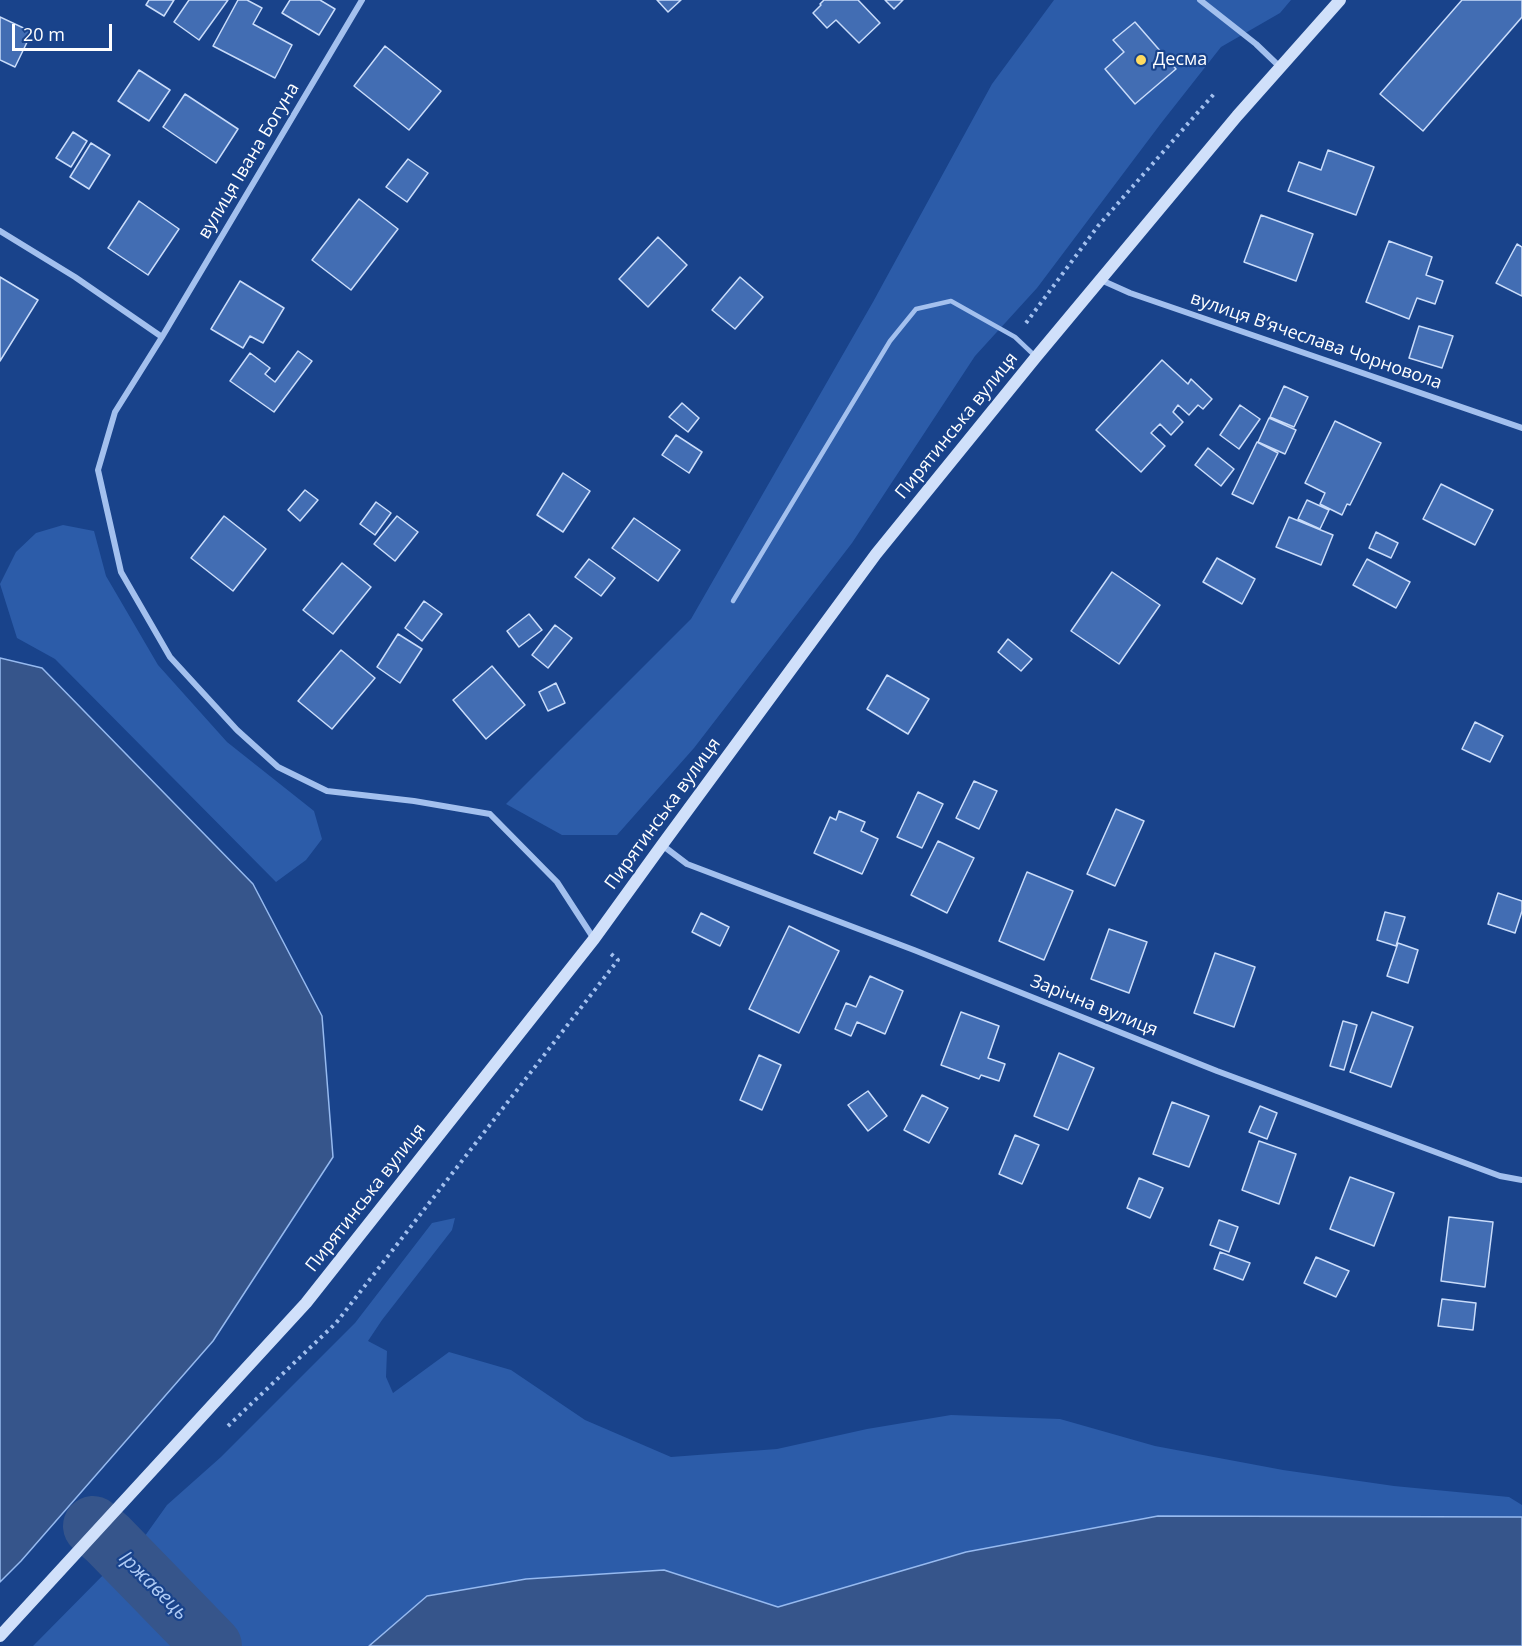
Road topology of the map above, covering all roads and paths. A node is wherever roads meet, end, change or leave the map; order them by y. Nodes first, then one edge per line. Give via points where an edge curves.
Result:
1 (362, 0) edge
2 (1200, 0) edge
3 (1340, 0) edge
4 (1280, 67) junction
5 (1214, 94) dead end
6 (0, 231) edge
7 (1100, 280) junction
8 (162, 336) junction
9 (1015, 337) junction
10 (1036, 357) junction
11 (1522, 429) edge
12 (733, 601) dead end
13 (662, 845) junction
14 (594, 939) junction
15 (1522, 1180) edge
16 (0, 1636) edge

1 - 8 street, вулиця Івана Богуна
2 - 4 street
3 - 4 main road, Пирятинська вулиця
4 - 7 main road, Пирятинська вулиця
5 - 9 path via 1098,226
6 - 8 street
7 - 10 main road, Пирятинська вулиця
7 - 11 street, вулиця Вʼячеслава Чорновола
8 - 14 street, вулиця Івана Богуна via 116,412 98,470 121,572 170,657 237,730 278,766 327,791 490,814 557,882
9 - 10 lane
9 - 12 lane via 951,302 916,309 890,341
10 - 13 main road, Пирятинська вулиця via 876,555
13 - 14 main road, Пирятинська вулиця
13 - 15 street, Зарічна вулиця via 687,864 1217,1071 1500,1176
14 - 16 main road, Пирятинська вулиця via 306,1303

